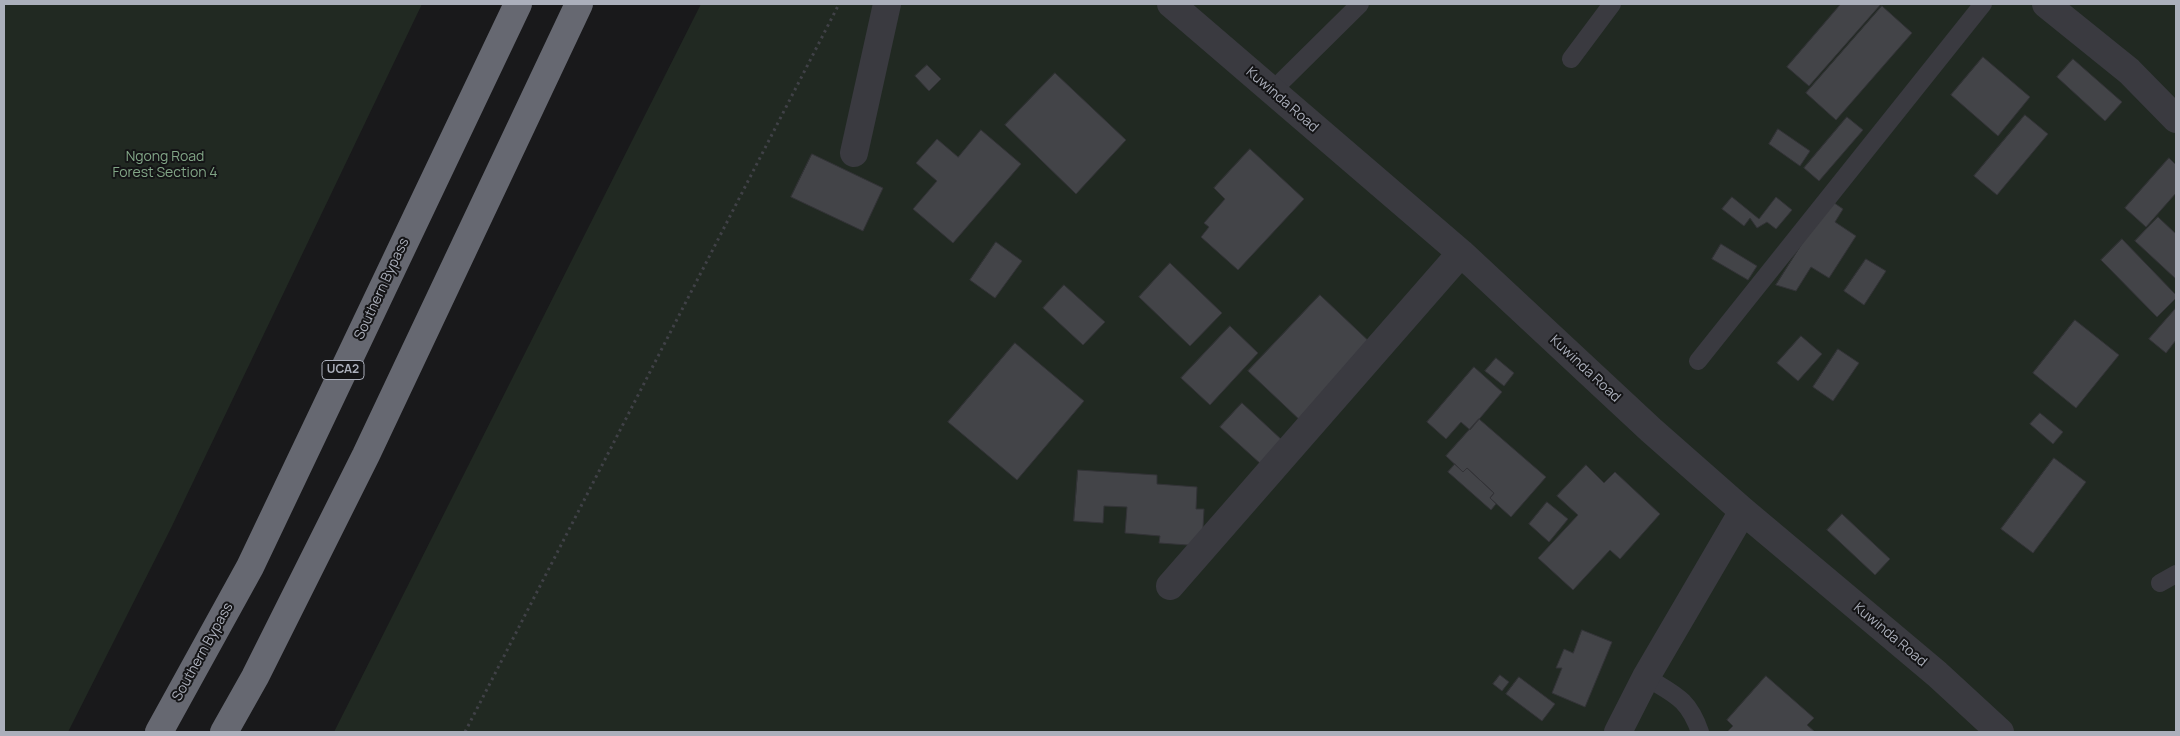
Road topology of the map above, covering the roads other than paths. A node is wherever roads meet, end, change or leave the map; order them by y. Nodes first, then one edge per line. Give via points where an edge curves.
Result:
1 (518, 4) edge
2 (579, 4) edge
3 (887, 4) edge
4 (1171, 4) edge
5 (1360, 4) edge
6 (1612, 4) edge
7 (1984, 4) edge
8 (2046, 4) edge
9 (1571, 58) dead end
10 (1272, 91) junction
11 (2176, 119) edge
12 (854, 154) dead end
13 (1461, 253) junction
14 (1698, 361) dead end
15 (1743, 511) junction
16 (2176, 574) edge
17 (2160, 584) dead end
18 (1170, 586) dead end
19 (1646, 677) junction
20 (159, 732) edge
21 (224, 732) edge
22 (1618, 732) edge
23 (1700, 732) edge
24 (2000, 732) edge

1 - 20 highway, Southern Bypass / UCA2 via 250,567
2 - 21 highway via 366,455
3 - 12 street
4 - 10 street, Kuwinda Road
5 - 10 lane
6 - 9 lane
7 - 14 lane
8 - 11 street via 2129,71
10 - 13 street, Kuwinda Road
13 - 15 street, Kuwinda Road
13 - 18 street
15 - 19 street
15 - 24 street, Kuwinda Road via 1937,674
16 - 17 lane
19 - 22 street
19 - 23 lane via 1685,701

